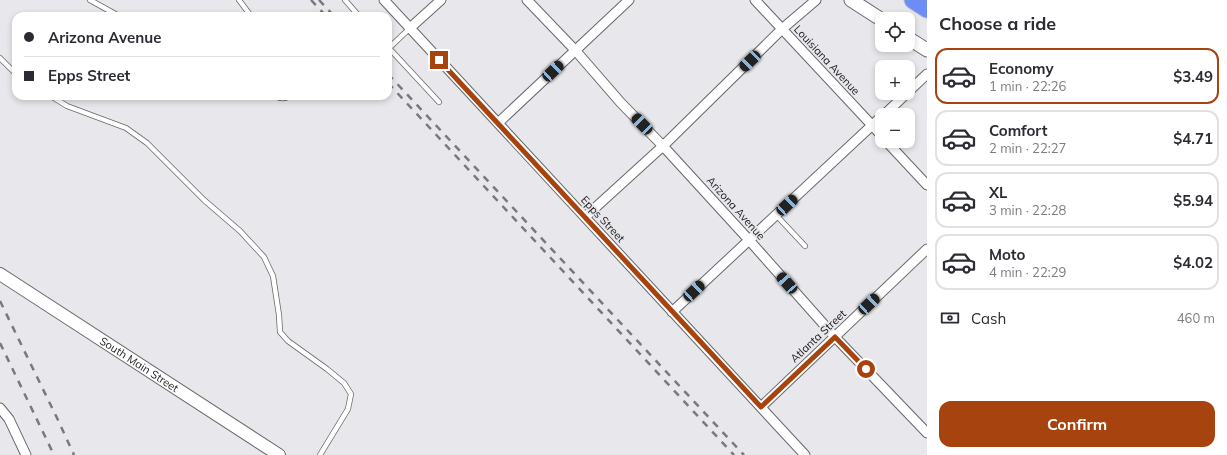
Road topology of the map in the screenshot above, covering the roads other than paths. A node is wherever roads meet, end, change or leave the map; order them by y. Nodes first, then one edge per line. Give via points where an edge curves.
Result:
1 (90, 0) edge
2 (240, 0) edge
3 (345, 0) edge
4 (384, 0) edge
5 (441, 0) edge
6 (527, 0) edge
7 (629, 0) edge
8 (755, 0) edge
9 (816, 0) edge
10 (851, 0) edge
11 (913, 0) edge
12 (927, 9) edge
13 (112, 12) edge
14 (248, 12) edge
15 (356, 12) edge
16 (875, 15) edge
17 (410, 28) junction
18 (782, 30) junction
19 (915, 42) edge
20 (392, 45) edge
21 (575, 50) junction
22 (927, 50) edge
23 (392, 51) edge
24 (0, 58) edge
25 (12, 70) edge
26 (927, 74) edge
27 (915, 86) edge
28 (57, 100) edge
29 (900, 100) edge
30 (438, 102) dead end
31 (892, 108) edge
32 (498, 123) junction
33 (875, 123) edge
34 (872, 126) junction
35 (875, 129) edge
36 (662, 146) junction
37 (893, 148) edge
38 (927, 185) edge
39 (776, 215) junction
40 (585, 217) junction
41 (749, 240) junction
42 (805, 246) dead end
43 (927, 250) edge
44 (0, 274) edge
45 (672, 312) junction
46 (835, 337) junction
47 (761, 407) junction
48 (0, 408) edge
49 (927, 433) edge
50 (26, 455) edge
51 (279, 455) edge
52 (320, 455) edge
53 (804, 455) edge

1 - 13 lane
2 - 14 lane
3 - 15 lane
4 - 17 street, Epps Street
5 - 17 street
6 - 21 street, Arizona Avenue
7 - 21 street
8 - 18 street, Louisiana Avenue
9 - 18 street
10 - 16 main road
11 - 12 highway
17 - 20 lane
17 - 32 street, Epps Street
18 - 34 street, Louisiana Avenue
18 - 36 street
19 - 22 main road
21 - 32 street
21 - 36 street, Arizona Avenue
23 - 30 lane
24 - 25 lane
26 - 27 street
28 - 52 lane via 126,128 147,143 264,257 273,276 280,332 288,341 339,378 351,394 348,409
29 - 31 street
32 - 40 street, Epps Street
33 - 34 street
34 - 35 street, Louisiana Avenue
34 - 39 street
36 - 40 street
36 - 41 street, Arizona Avenue
37 - 38 street
39 - 41 street
39 - 42 lane
40 - 45 street, Epps Street
41 - 45 street
41 - 46 street, Arizona Avenue
43 - 46 street, Atlanta Street
44 - 51 street, South Main Street
45 - 47 street, Epps Street
46 - 47 street, Atlanta Street
46 - 49 street, Arizona Avenue
47 - 53 street, Epps Street
48 - 50 street via 9,419

